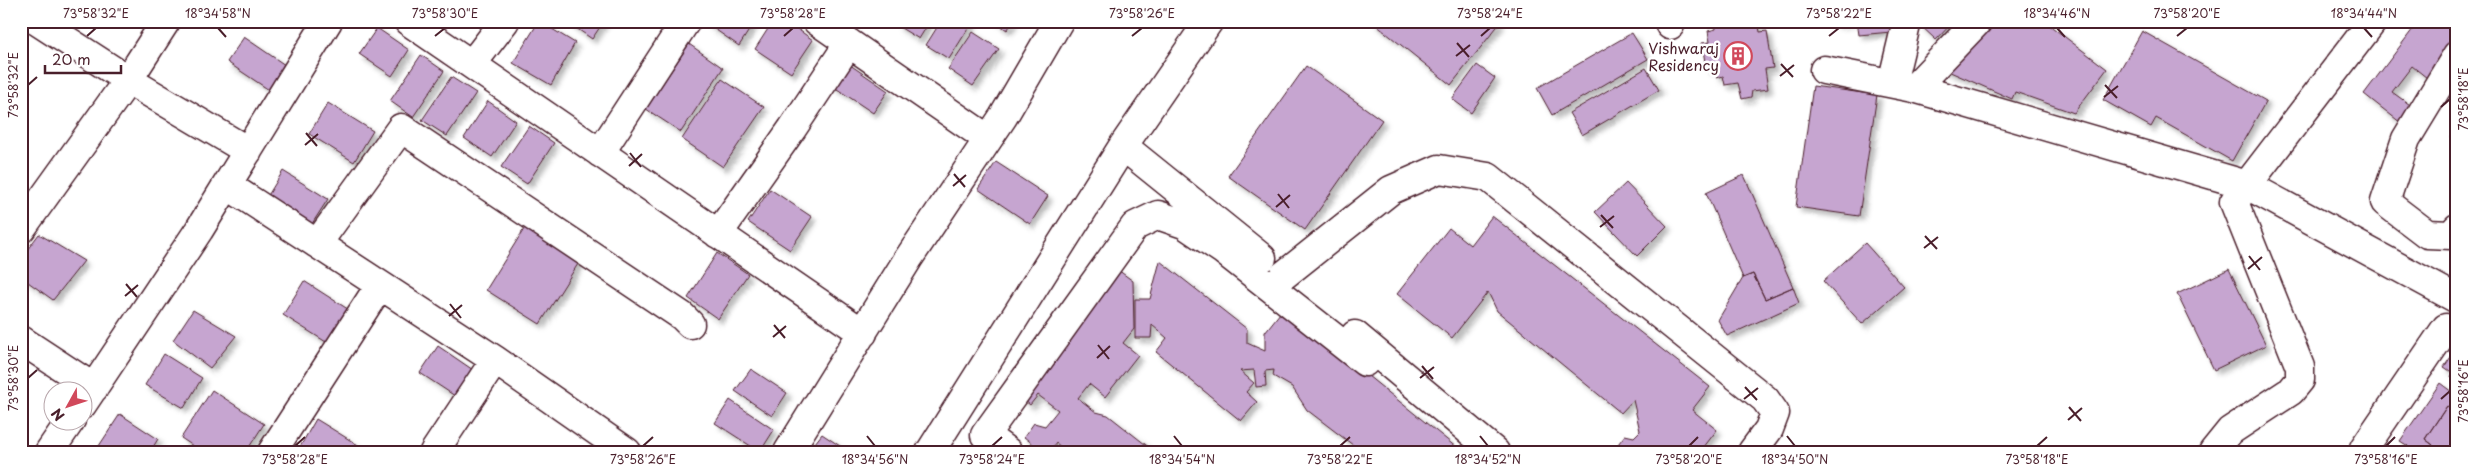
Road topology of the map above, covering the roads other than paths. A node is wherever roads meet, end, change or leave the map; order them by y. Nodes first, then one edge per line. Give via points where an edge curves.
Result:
1 (37, 21) edge
2 (166, 21) edge
3 (328, 21) edge
4 (408, 21) edge
5 (505, 21) edge
6 (686, 21) edge
7 (817, 21) edge
8 (1059, 21) edge
9 (1209, 21) edge
10 (1907, 21) edge
11 (1978, 21) edge
12 (2373, 21) edge
13 (849, 43) junction
14 (2457, 56) edge
15 (472, 64) junction
16 (1824, 70) dead end
17 (128, 80) junction
18 (1903, 85) junction
19 (988, 139) junction
20 (1123, 146) junction
21 (248, 151) junction
22 (600, 153) junction
23 (227, 185) junction
24 (2247, 185) junction
25 (2457, 228) edge
26 (21, 229) edge
27 (718, 234) junction
28 (317, 244) junction
29 (1284, 275) junction
30 (380, 285) junction
31 (2457, 299) edge
32 (690, 324) dead end
33 (863, 333) junction
34 (2457, 335) edge
35 (21, 340) edge
36 (495, 360) junction
37 (1365, 362) dead end
38 (69, 380) edge
39 (92, 390) edge
40 (954, 413) junction
41 (64, 430) edge
42 (980, 443) edge
43 (2228, 447) edge
44 (2364, 448) dead end
45 (616, 449) edge
46 (49, 452) edge
47 (272, 452) edge
48 (434, 452) edge
49 (788, 452) edge
50 (930, 452) edge
51 (1008, 452) edge
52 (1495, 452) edge
53 (1752, 452) edge

1 - 17 street
2 - 17 street
3 - 21 street
4 - 15 street
5 - 15 street
6 - 22 street
7 - 13 street
8 - 19 street
9 - 20 street
10 - 18 street
11 - 18 street
12 - 24 street
13 - 19 street
13 - 27 street
14 - 25 street via 2406,139 2385,202 2428,234 2451,235
15 - 22 street
16 - 18 street
17 - 21 street
17 - 26 street
18 - 24 street
19 - 33 street
20 - 29 street
20 - 40 street
21 - 23 street
22 - 27 street
23 - 28 street
23 - 39 street
24 - 31 street
24 - 43 street via 2234,202 2300,367 2300,380 2291,391 2244,421
27 - 33 street
28 - 30 street
28 - 32 street via 401,128 674,310
29 - 52 street
29 - 53 street via 1391,190 1439,169 1488,177 1765,399 1775,413 1769,429
30 - 36 street
30 - 47 street
33 - 49 street
34 - 44 street via 2446,328
35 - 38 street
36 - 45 street
36 - 48 street
37 - 42 street via 1224,252 1184,224 1158,215 1135,226
40 - 42 street
40 - 50 street
41 - 46 street
42 - 51 street

